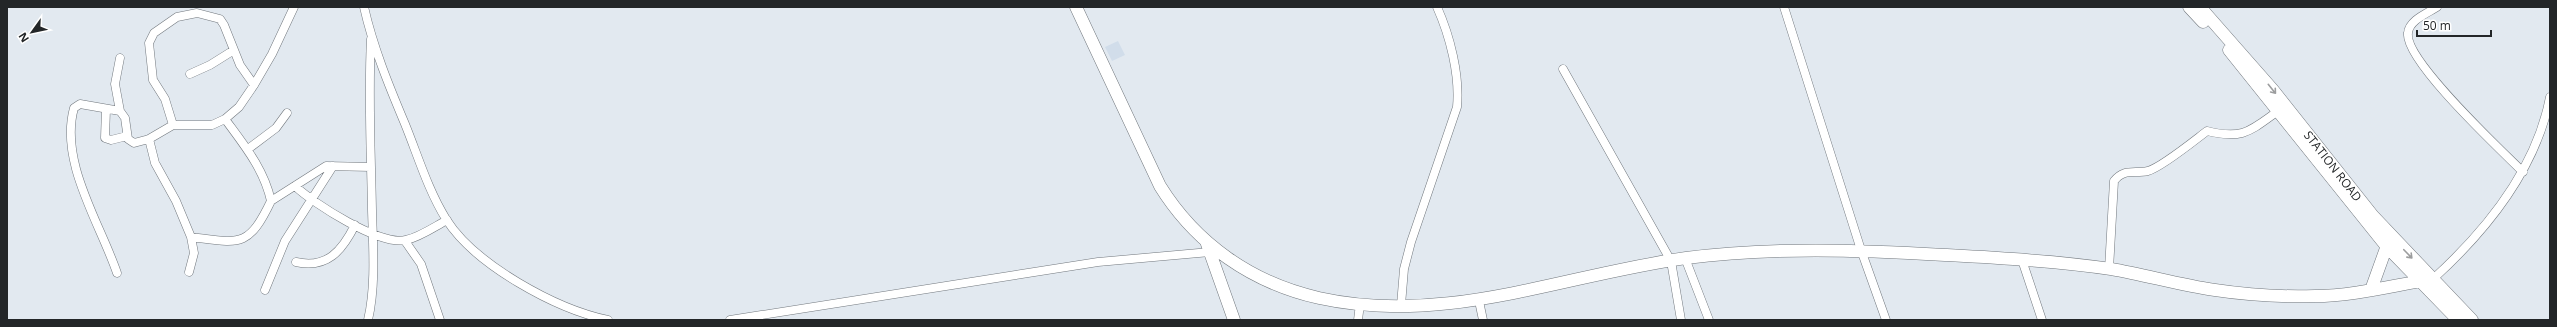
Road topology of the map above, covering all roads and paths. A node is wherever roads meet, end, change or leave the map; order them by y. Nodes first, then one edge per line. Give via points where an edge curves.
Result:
1 (294, 7) edge
2 (364, 7) edge
3 (1076, 7) edge
4 (1437, 7) edge
5 (1784, 7) edge
6 (2189, 7) edge
7 (2437, 7) edge
8 (2203, 8) edge
9 (209, 11) edge
10 (371, 36) junction
11 (234, 50) junction
12 (120, 58) dead end
13 (1563, 69) dead end
14 (190, 74) dead end
15 (254, 85) junction
16 (2550, 97) edge
17 (106, 109) junction
18 (2278, 111) junction
19 (120, 112) junction
20 (287, 113) dead end
21 (2548, 117) edge
22 (225, 119) junction
23 (173, 125) junction
24 (127, 136) junction
25 (149, 139) junction
26 (248, 149) junction
27 (333, 166) junction
28 (371, 167) junction
29 (2523, 172) junction
30 (295, 186) junction
31 (271, 201) junction
32 (311, 201) junction
33 (447, 220) junction
34 (355, 225) junction
35 (373, 232) junction
36 (191, 237) junction
37 (404, 241) junction
38 (2389, 242) junction
39 (1209, 248) junction
40 (1861, 250) junction
41 (1685, 258) junction
42 (2022, 260) junction
43 (1671, 261) junction
44 (296, 262) dead end
45 (2109, 269) junction
46 (189, 272) dead end
47 (117, 273) dead end
48 (2433, 279) junction
49 (2420, 281) junction
50 (265, 290) dead end
51 (2371, 290) junction
52 (1479, 301) junction
53 (1360, 304) junction
54 (1394, 305) junction
55 (368, 320) edge
56 (440, 320) edge
57 (608, 320) edge
58 (730, 320) edge
59 (1234, 320) edge
60 (1358, 320) edge
61 (1483, 320) edge
62 (1681, 320) edge
63 (1709, 320) edge
64 (1886, 320) edge
65 (2042, 320) edge
66 (2458, 320) edge
67 (2472, 320) edge

1 - 15 street
2 - 10 street
3 - 39 street via 1160,186 1174,208
4 - 54 street via 1456,72 1456,107 1410,242
5 - 40 street
6 - 18 street
7 - 29 street via 2411,25 2408,33 2410,47 2422,65 2473,123
8 -> 38 street, STATION ROAD via 2254,67
9 - 11 street via 224,25
9 - 23 street via 187,14 171,22 151,37 149,43 153,80 165,99
10 - 28 street
10 - 33 street via 435,197
11 - 14 street
11 - 15 street
12 - 19 street via 115,84
13 - 43 street
15 - 22 street via 239,107
16 - 21 street
17 - 19 street
17 - 24 street via 105,138 111,140
17 - 47 street via 76,105 72,114 72,131 79,183 108,245
18 - 38 street
18 - 45 street via 2248,132 2231,135 2207,131 2149,171 2125,172 2119,175 2114,181
19 - 24 street via 125,118
20 - 26 street via 276,128
21 - 29 street
22 - 23 street via 212,124
22 - 26 street
23 - 25 street
24 - 25 street via 134,143
25 - 36 street via 155,163 176,201
26 - 31 street via 266,181
27 - 28 street
27 - 30 street via 318,169
27 - 32 street
28 - 35 street
29 - 48 street via 2473,241
30 - 31 street
30 - 32 street
31 - 36 street via 256,227 245,238 236,242
32 - 34 street
32 - 50 street via 280,251
33 - 37 street via 417,237
33 - 57 street via 470,247 498,270 532,290 594,317
34 - 35 street
34 - 44 street via 345,244 336,254 313,263
35 - 37 street via 388,239
35 - 55 street via 371,307
36 - 46 street via 194,253
37 - 56 street via 421,264
38 -> 48 street, STATION ROAD
38 - 49 street
38 - 51 street
39 - 53 street via 1273,283 1317,298
39 - 58 street via 1098,262
39 - 59 street
40 - 41 street via 1757,252
40 - 42 street
40 - 64 street
41 - 43 street
41 - 63 street
42 - 45 street
42 - 65 street
43 - 52 street
43 - 62 street
45 - 51 street via 2214,290 2270,295 2318,297
48 - 49 street
48 - 67 street, STATION ROAD
49 - 51 street
49 - 66 street
52 - 54 street
52 - 61 street
53 - 54 street
53 - 60 street

